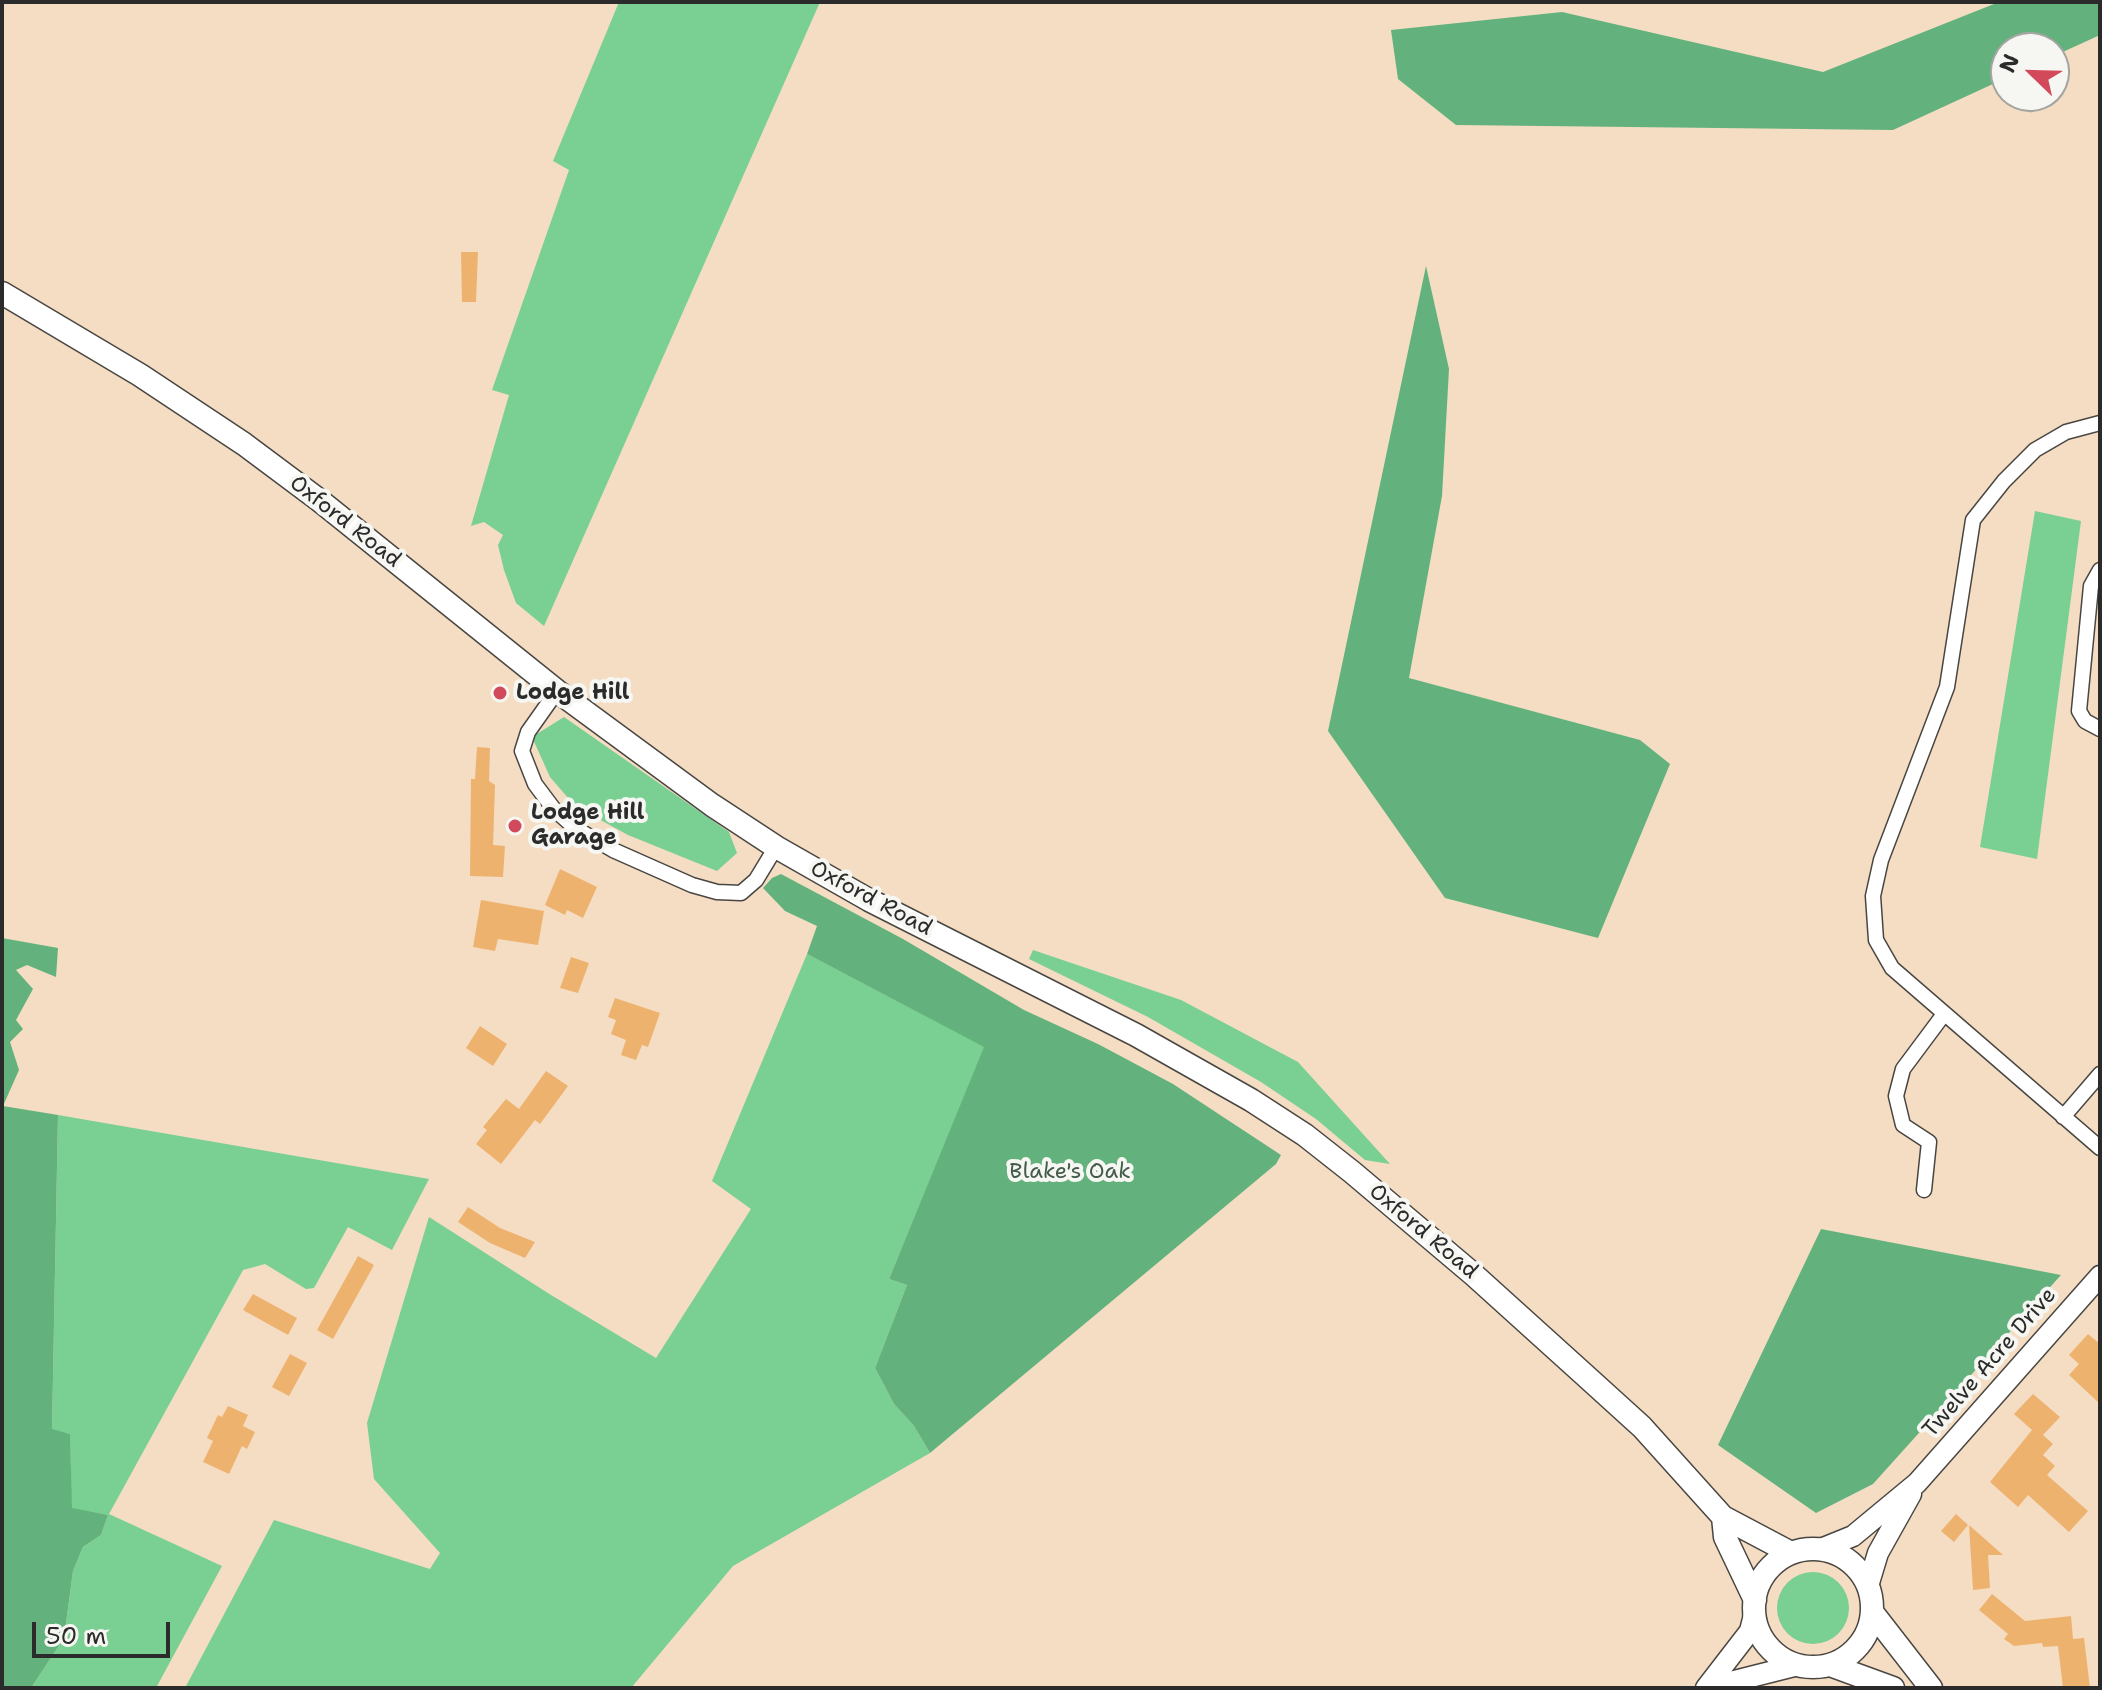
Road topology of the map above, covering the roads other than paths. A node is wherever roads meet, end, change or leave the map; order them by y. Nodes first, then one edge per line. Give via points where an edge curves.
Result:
1 (2, 293) edge
2 (2100, 423) edge
3 (2100, 570) edge
4 (557, 691) junction
5 (2100, 729) edge
6 (776, 847) junction
7 (1944, 1014) junction
8 (2100, 1074) edge
9 (2063, 1117) junction
10 (2100, 1148) edge
11 (1924, 1190) dead end
12 (2100, 1276) edge
13 (1917, 1483) junction
14 (1723, 1517) junction
15 (1821, 1549) junction
16 (1791, 1553) junction
17 (1868, 1586) junction
18 (1755, 1607) junction
19 (1872, 1612) junction
20 (1798, 1665) junction
21 (1830, 1665) junction
22 (1707, 1688) edge
23 (1893, 1688) edge
24 (1931, 1688) edge

1 - 4 main road, Oxford Road via 244,444
2 - 7 street via 2066,432 2035,450 1973,520 1947,687 1881,860 1873,896 1876,940 1892,968
3 - 5 street via 2091,586 2079,711
4 - 6 main road, Oxford Road
4 - 6 street via 528,732 522,751 535,784 575,828 613,850 717,892 741,893 756,880
6 - 14 main road, Oxford Road via 1197,1068 1305,1135 1474,1275 1642,1427
7 - 9 street
7 - 11 street via 1903,1069 1896,1096 1903,1125 1929,1142
8 - 9 street
9 - 10 street
12 - 13 street, Twelve Acre Drive
13 - 15 street, Twelve Acre Drive via 1853,1536
13 - 17 street, Twelve Acre Drive via 1878,1553
14 - 16 main road, Oxford Road
14 - 18 main road, Oxford Road via 1725,1537
15 - 16 main road
15 - 17 main road via 1849,1561
16 - 18 main road via 1761,1580
17 - 19 main road
18 - 20 main road via 1768,1647
18 - 22 street via 1750,1631
19 - 21 main road via 1866,1635 1851,1654
19 - 24 main road
20 - 21 main road
20 - 22 street
21 - 23 main road

